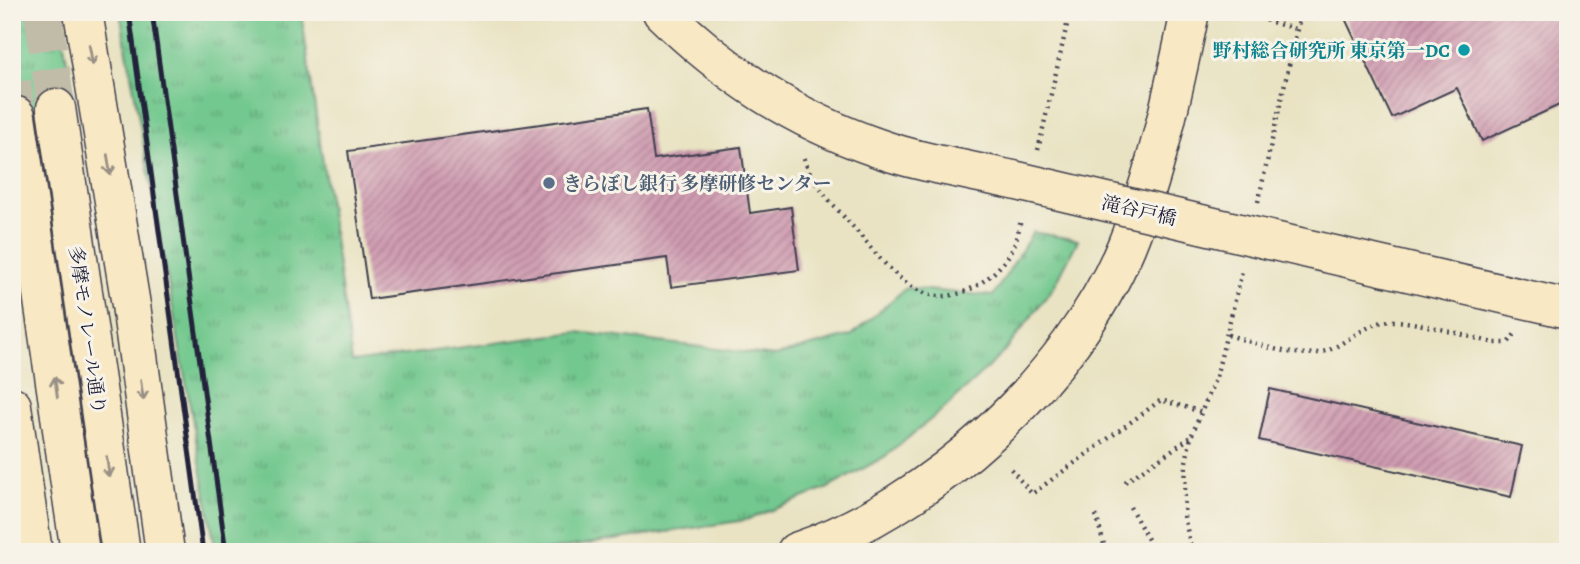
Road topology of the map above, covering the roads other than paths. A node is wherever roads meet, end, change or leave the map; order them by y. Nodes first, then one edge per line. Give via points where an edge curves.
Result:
1 (83, 12) edge
2 (662, 12) edge
3 (1190, 12) edge
4 (56, 108) tunnel mouth
5 (16, 116) tunnel mouth
6 (1568, 309) edge
7 (12, 406) edge
8 (33, 552) edge
9 (80, 552) edge
10 (121, 552) edge
11 (165, 552) edge
12 (796, 552) edge

1 -> 11 street via 120,232
2 - 6 street, 滝谷戸橋, bridge via 752,88 799,115 880,149 1013,180 1261,222
3 - 12 street via 1164,133 1125,249 1066,349 1014,411 951,465 886,510
4 -> 10 street, 多摩モノレール通り
9 -> 5 street, 多摩モノレール通り
7 - 8 street

